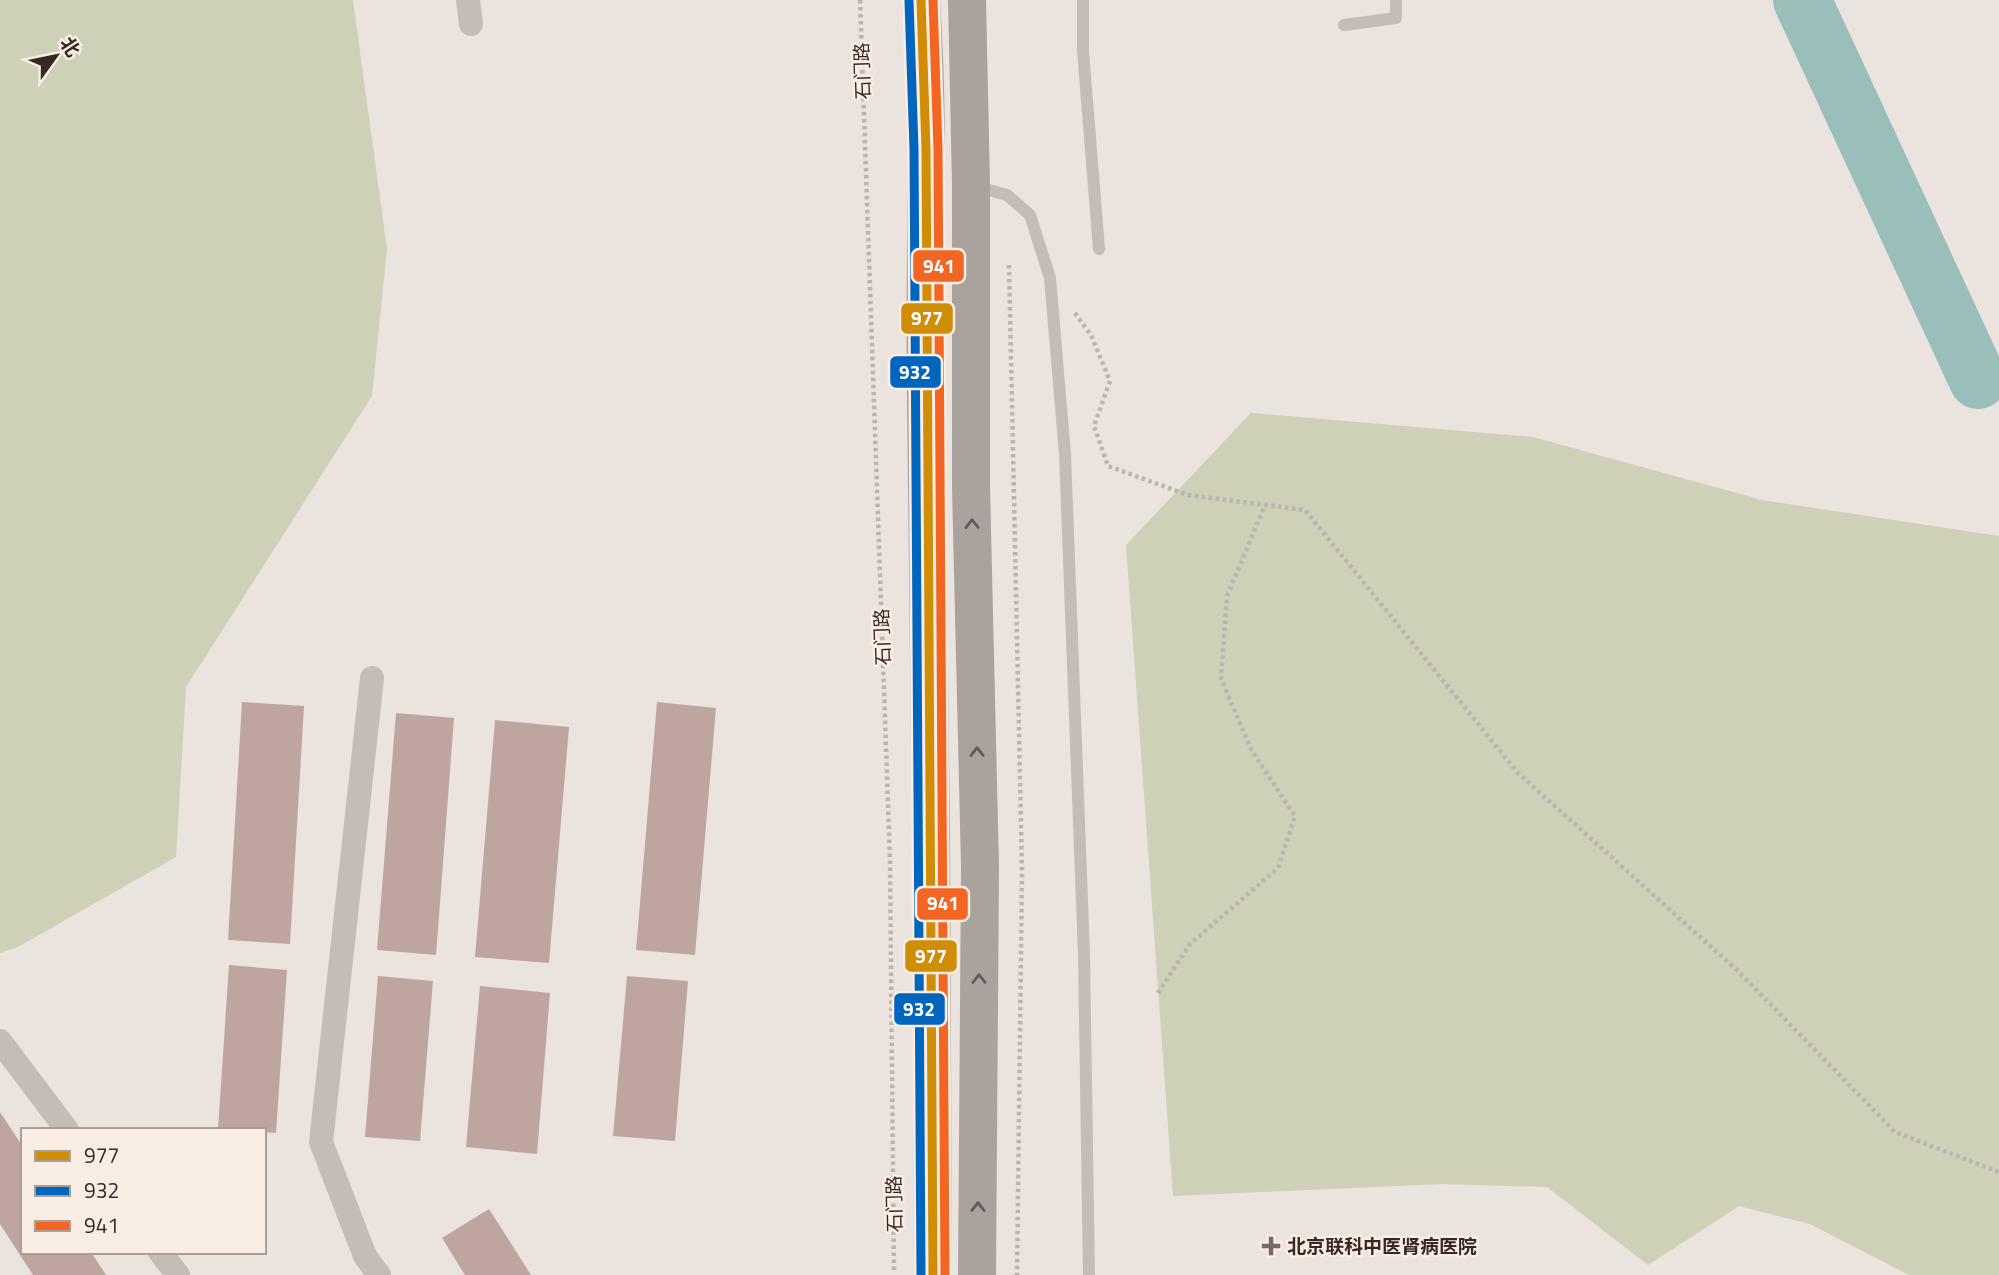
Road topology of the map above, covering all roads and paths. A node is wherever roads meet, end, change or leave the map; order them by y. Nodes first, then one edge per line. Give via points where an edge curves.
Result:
1 (860, 0) edge
2 (921, 0) edge
3 (967, 0) edge
4 (1083, 0) edge
5 (1396, 0) edge
6 (1344, 24) dead end
7 (971, 185) junction
8 (1100, 249) dead end
9 (1009, 263) dead end
10 (1050, 278) junction
11 (1265, 505) junction
12 (372, 678) dead end
13 (1158, 993) dead end
14 (0, 1041) edge
15 (65, 1128) edge
16 (1999, 1172) edge
17 (162, 1254) edge
18 (178, 1275) edge
19 (379, 1275) edge
20 (894, 1275) edge
21 (933, 1275) edge
22 (977, 1275) edge
23 (1017, 1275) edge
24 (1089, 1275) edge

1 - 20 path, 石门路 via 890,862
2 - 21 highway, 石门路 via 933,864
3 - 7 highway
4 - 8 lane
5 - 6 lane via 1396,18
7 - 10 lane via 1007,195 1030,215
22 -> 7 highway via 979,867 971,487
9 - 23 path via 1022,871
10 - 11 path via 1091,335 1110,381 1094,426 1108,466 1188,495
10 - 24 lane via 1065,454 1083,912
11 - 13 path via 1227,596 1221,679 1252,751 1295,816 1278,869 1190,944
11 - 16 path via 1305,510 1517,772 1739,972 1895,1132
12 - 19 street via 321,1142 365,1256
14 - 15 street
17 - 18 street

